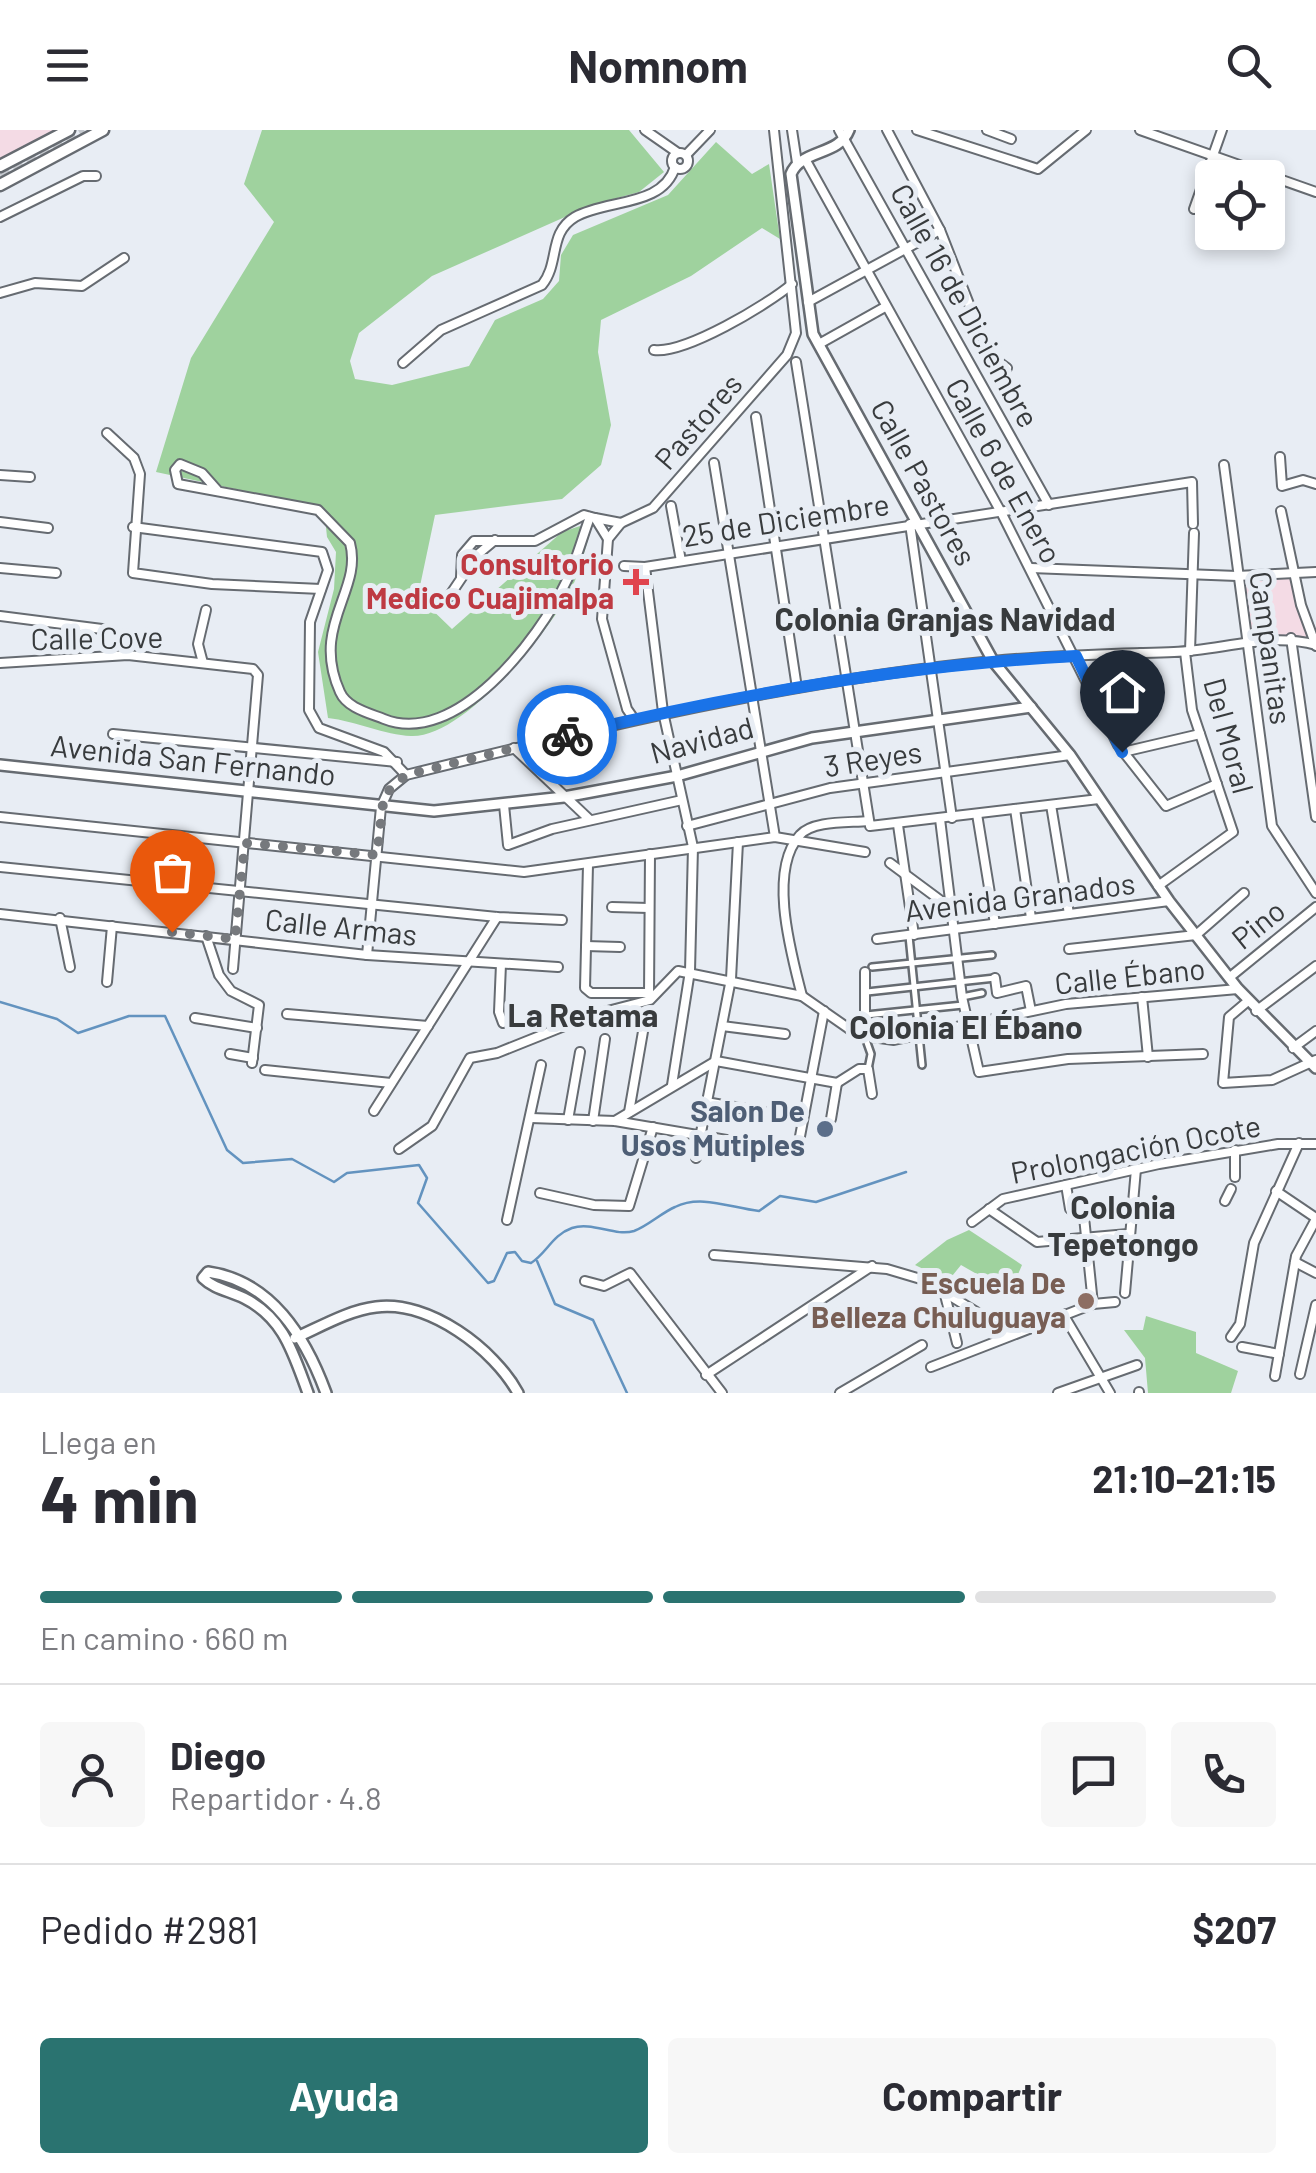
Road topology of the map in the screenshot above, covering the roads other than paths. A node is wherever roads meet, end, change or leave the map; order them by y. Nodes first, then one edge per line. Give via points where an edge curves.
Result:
1 (70, 130) edge
2 (89, 130) edge
3 (102, 130) edge
4 (645, 130) edge
5 (710, 130) edge
6 (774, 130) edge
7 (792, 130) edge
8 (886, 130) edge
9 (917, 130) edge
10 (989, 130) edge
11 (1086, 130) edge
12 (1140, 130) edge
13 (1222, 130) edge
14 (844, 133) edge
15 (1012, 139) dead end
16 (66, 144) dead end
17 (980, 152) junction
18 (676, 156) junction
19 (1212, 156) junction
20 (801, 161) junction
21 (4, 164) edge
22 (96, 176) dead end
23 (16, 177) junction
24 (0, 185) edge
25 (1316, 192) edge
26 (1194, 208) dead end
27 (0, 217) edge
28 (940, 230) junction
29 (907, 248) junction
30 (124, 258) dead end
31 (866, 270) junction
32 (792, 284) junction
33 (0, 293) edge
34 (808, 302) junction
35 (885, 307) junction
36 (819, 344) junction
37 (654, 350) dead end
38 (404, 362) dead end
39 (796, 362) dead end
40 (1007, 368) dead end
41 (756, 417) dead end
42 (106, 433) dead end
43 (1280, 457) dead end
44 (714, 463) dead end
45 (1224, 465) dead end
46 (0, 475) edge
47 (30, 477) dead end
48 (1192, 482) joint
49 (1316, 484) edge
50 (218, 491) junction
51 (1049, 505) junction
52 (671, 506) dead end
53 (1282, 511) dead end
54 (1002, 514) junction
55 (593, 518) junction
56 (0, 522) edge
57 (621, 523) junction
58 (912, 523) junction
59 (133, 526) junction
60 (48, 528) dead end
61 (824, 538) junction
62 (608, 539) junction
63 (775, 546) junction
64 (728, 554) junction
65 (681, 562) junction
66 (624, 566) dead end
67 (645, 567) junction
68 (0, 568) edge
69 (1031, 568) junction
70 (1316, 572) edge
71 (56, 573) dead end
72 (1194, 574) junction
73 (1296, 575) junction
74 (1238, 576) junction
75 (321, 589) junction
76 (444, 604) dead end
77 (206, 610) dead end
78 (0, 616) edge
79 (102, 628) dead end
80 (1290, 638) junction
81 (1246, 644) junction
82 (1316, 645) edge
83 (1188, 651) junction
84 (1141, 653) junction
85 (1076, 656) junction
86 (993, 660) junction
87 (0, 664) edge
88 (203, 664) junction
89 (930, 669) junction
90 (846, 680) junction
91 (798, 688) junction
92 (1136, 694) dead end
93 (749, 697) junction
94 (1031, 707) junction
95 (663, 712) junction
96 (634, 718) junction
97 (938, 720) junction
98 (854, 731) junction
99 (112, 734) dead end
100 (1200, 734) junction
101 (1316, 743) edge
102 (1306, 745) junction
103 (252, 746) junction
104 (514, 748) junction
105 (759, 752) junction
106 (1122, 752) junction
107 (1070, 754) junction
108 (396, 762) junction
109 (0, 766) edge
110 (944, 772) junction
111 (406, 775) junction
112 (677, 776) junction
113 (862, 783) junction
114 (1216, 784) junction
115 (250, 793) junction
116 (564, 797) junction
117 (1099, 799) junction
118 (682, 800) junction
119 (768, 803) junction
120 (1051, 805) junction
121 (504, 806) junction
122 (381, 807) junction
123 (1316, 807) edge
124 (1015, 810) junction
125 (976, 814) junction
126 (0, 816) edge
127 (1316, 817) edge
128 (952, 818) junction
129 (940, 819) junction
130 (590, 820) junction
131 (871, 825) junction
132 (898, 825) junction
133 (687, 826) junction
134 (775, 837) junction
135 (796, 841) junction
136 (738, 842) junction
137 (245, 843) junction
138 (693, 848) junction
139 (865, 852) dead end
140 (650, 854) junction
141 (377, 855) junction
142 (890, 863) dead end
143 (588, 865) junction
144 (0, 866) edge
145 (906, 875) junction
146 (1158, 886) junction
147 (240, 890) junction
148 (1244, 893) dead end
149 (1316, 893) edge
150 (1169, 901) junction
151 (372, 904) junction
152 (612, 907) dead end
153 (1316, 907) edge
154 (649, 908) junction
155 (952, 910) junction
156 (0, 914) edge
157 (1069, 914) junction
158 (497, 917) junction
159 (60, 918) junction
160 (1032, 918) junction
161 (562, 920) dead end
162 (996, 924) junction
163 (112, 926) junction
164 (956, 930) junction
165 (1196, 935) junction
166 (206, 936) junction
167 (912, 936) junction
168 (877, 938) dead end
169 (235, 939) junction
170 (586, 946) junction
171 (620, 947) dead end
172 (1070, 950) dead end
173 (367, 955) junction
174 (992, 955) dead end
175 (957, 958) junction
176 (467, 962) junction
177 (912, 963) junction
178 (501, 964) junction
179 (1316, 966) edge
180 (70, 967) dead end
181 (558, 967) dead end
182 (233, 969) dead end
183 (868, 970) joint
184 (690, 971) junction
185 (1230, 977) junction
186 (995, 978) joint
187 (731, 979) junction
188 (107, 982) dead end
189 (960, 984) junction
190 (914, 988) junction
191 (1238, 989) junction
192 (864, 992) junction
193 (982, 993) dead end
194 (649, 996) junction
195 (802, 996) junction
196 (1142, 996) junction
197 (962, 1001) junction
198 (1248, 1001) junction
199 (916, 1010) junction
200 (824, 1011) junction
201 (1031, 1011) junction
202 (1256, 1011) junction
203 (287, 1014) dead end
204 (864, 1016) junction
205 (195, 1018) dead end
206 (645, 1020) dead end
207 (503, 1022) dead end
208 (428, 1026) junction
209 (722, 1026) junction
210 (967, 1026) junction
211 (257, 1028) junction
212 (1316, 1030) edge
213 (785, 1034) dead end
214 (918, 1035) junction
215 (865, 1037) junction
216 (605, 1039) dead end
217 (1293, 1048) junction
218 (580, 1052) dead end
219 (230, 1054) dead end
220 (1204, 1054) dead end
221 (1148, 1057) junction
222 (716, 1061) junction
223 (1314, 1064) edge
224 (541, 1065) dead end
225 (922, 1065) dead end
226 (868, 1069) junction
227 (264, 1070) dead end
228 (811, 1077) junction
229 (391, 1083) junction
230 (837, 1083) junction
231 (672, 1085) junction
232 (872, 1094) dead end
233 (706, 1102) junction
234 (374, 1111) dead end
235 (628, 1112) junction
236 (769, 1112) dead end
237 (531, 1118) junction
238 (832, 1119) dead end
239 (568, 1120) junction
240 (594, 1120) junction
241 (614, 1121) junction
242 (652, 1127) junction
243 (700, 1134) junction
244 (1299, 1143) junction
245 (1316, 1144) edge
246 (400, 1149) dead end
247 (1234, 1150) junction
248 (696, 1158) dead end
249 (1136, 1169) junction
250 (1235, 1177) dead end
251 (1066, 1185) junction
252 (1230, 1189) dead end
253 (1276, 1191) junction
254 (540, 1193) dead end
255 (1225, 1202) dead end
256 (989, 1209) junction
257 (507, 1220) dead end
258 (972, 1222) dead end
259 (1315, 1222) edge
260 (1128, 1234) junction
261 (1084, 1238) junction
262 (714, 1255) dead end
263 (1295, 1262) junction
264 (872, 1266) junction
265 (1316, 1272) edge
266 (584, 1281) dead end
267 (944, 1291) junction
268 (1125, 1293) dead end
269 (1114, 1302) dead end
270 (1093, 1304) junction
271 (1316, 1305) edge
272 (1063, 1314) junction
273 (1011, 1333) junction
274 (1231, 1337) dead end
275 (293, 1339) junction
276 (922, 1344) dead end
277 (957, 1344) dead end
278 (1242, 1347) dead end
279 (1279, 1354) junction
280 (1137, 1365) dead end
281 (931, 1367) dead end
282 (1101, 1374) junction
283 (1300, 1374) dead end
284 (706, 1375) junction
285 (1276, 1376) dead end
286 (308, 1393) edge
287 (326, 1393) edge
288 (518, 1393) edge
289 (722, 1393) edge
290 (840, 1393) edge
291 (1058, 1393) edge
292 (1110, 1393) edge

1 - 21 main road
2 - 16 main road
3 - 23 main road
4 - 18 street
5 - 18 street
6 - 32 street, Pastores
7 - 20 street, Calle 6 de Enero
8 - 28 street
9 - 17 street
10 - 15 street
10 - 17 street
11 - 17 street via 1038,169
12 - 19 street
13 - 19 street
14 - 20 street
14 - 29 street, Calle 16 de Diciembre
18 - 38 street via 656,192 568,222 542,285 441,330
19 - 25 street
19 - 26 street
20 - 31 street, Calle 6 de Enero
20 - 34 street, Calle Pastores via 791,174
21 - 23 main road
22 - 27 street via 82,176
23 - 24 main road
28 - 29 street
28 - 40 street via 989,355
29 - 31 street
29 - 51 street, Calle 16 de Diciembre
30 - 33 street via 82,286 35,283
31 - 34 street
31 - 35 street, Calle 6 de Enero
32 - 37 street via 736,324 674,350
32 - 57 street, Pastores via 797,324 787,355 652,508
34 - 36 street, Calle Pastores
35 - 36 street
35 - 54 street, Calle 6 de Enero
36 - 58 street, Calle Pastores
39 - 61 street
41 - 63 street
42 - 59 street via 137,465
43 - 49 street via 1282,486
44 - 64 street
45 - 74 street, Campanitas
46 - 47 street
48 - 51 street, 25 de Diciembre
48 - 72 street, Del Moral
50 - 50 street via 189,465 175,470 178,484
50 - 55 street via 318,510 350,542 350,573 329,637 341,696 410,727 476,697 510,664 566,582
51 - 54 street, 25 de Diciembre
52 - 65 street
53 - 73 street
54 - 58 street, 25 de Diciembre
54 - 69 street, Calle 6 de Enero
55 - 57 street
55 - 62 street
55 - 76 street via 577,516 535,541 468,546 461,577
56 - 60 street
57 - 62 street, Pastores
58 - 61 street, 25 de Diciembre
58 - 86 street, Calle Pastores
58 - 89 street
59 - 75 street via 314,548 328,563
59 - 75 street via 133,573
61 - 63 street, 25 de Diciembre
61 - 90 street
62 - 96 street via 602,619
63 - 64 street, 25 de Diciembre
63 - 91 street
64 - 65 street, 25 de Diciembre
64 - 93 street
65 - 67 street, 25 de Diciembre
66 - 67 street, 25 de Diciembre
67 - 95 street
68 - 71 street
69 - 72 street
69 - 85 street, Calle 6 de Enero
70 - 73 street
72 - 74 street
72 - 83 street, Del Moral
73 - 74 street
73 - 82 street
74 - 81 street, Campanitas
75 - 108 street via 310,622 309,710 319,728
77 - 88 street via 198,644
78 - 79 street
80 - 81 street
80 - 82 street
80 - 102 street
81 - 83 street
81 - 149 street, Campanitas via 1276,837
83 - 84 street
83 - 100 street, Del Moral
84 - 85 street
84 - 92 street
85 - 86 street
85 - 106 street, Calle 6 de Enero
86 - 89 street
86 - 94 street, Calle Pastores
87 - 88 street, Calle Cove via 128,654
88 - 103 street, Calle Cove via 254,670 259,682
89 - 90 street
89 - 97 street
90 - 91 street
90 - 98 street
91 - 93 street
93 - 95 street
93 - 105 street
94 - 97 street, Navidad
94 - 107 street, Calle Pastores
95 - 96 street
95 - 112 street
96 - 104 street
97 - 98 street, Navidad
97 - 110 street
98 - 105 street, Navidad
98 - 113 street
99 - 103 street
100 - 106 street
100 - 114 street, Del Moral
101 - 102 street
102 - 123 street
103 - 108 street
103 - 115 street
104 - 111 street
104 - 116 street
105 - 112 street, Navidad
105 - 119 street
106 - 114 street, Calle 6 de Enero via 1166,806
107 - 110 street, 3 Reyes
107 - 117 street, Calle Pastores
108 - 111 street
109 - 115 street, Avenida San Fernando
110 - 113 street, 3 Reyes
110 - 128 street
111 - 122 street
112 - 116 street, Navidad
112 - 118 street
113 - 119 street, 3 Reyes
113 - 131 street
114 - 146 street, Del Moral via 1233,832
115 - 122 street, Avenida San Fernando
115 - 137 street
116 - 121 street, Navidad
116 - 130 street
117 - 120 street
117 - 146 street, Calle Pastores
118 - 130 street
118 - 133 street
119 - 133 street, 3 Reyes
119 - 134 street
120 - 124 street
120 - 157 street
121 - 122 street, Avenida San Fernando
121 - 130 street via 508,845
122 - 141 street
123 - 127 street
124 - 125 street
124 - 160 street
125 - 128 street
125 - 162 street
126 - 137 street
128 - 129 street
129 - 132 street
129 - 155 street
131 - 132 street
131 - 135 street via 810,829
132 - 145 street
133 - 138 street
134 - 135 street
134 - 136 street
135 - 139 street
135 - 195 street via 784,899
136 - 138 street
136 - 187 street
137 - 141 street
137 - 147 street
138 - 140 street
138 - 184 street
140 - 143 street
140 - 154 street
141 - 143 street via 524,872
141 - 151 street
142 - 145 street
143 - 170 street
144 - 147 street
145 - 155 street
145 - 167 street
146 - 150 street, Calle Pastores
147 - 151 street
147 - 169 street
148 - 165 street
150 - 157 street, Avenida Granados
150 - 165 street, Calle Pastores
151 - 158 street
151 - 173 street
152 - 154 street
153 - 185 street, Pino
154 - 194 street
155 - 164 street
156 - 159 street, Calle Armas
157 - 160 street, Avenida Granados
158 - 161 street
158 - 176 street
159 - 163 street, Calle Armas
159 - 180 street
160 - 162 street, Avenida Granados
162 - 164 street, Avenida Granados
163 - 166 street, Calle Armas
163 - 188 street
164 - 167 street, Avenida Granados
164 - 175 street
165 - 172 street
165 - 185 street, Calle Pastores
166 - 169 street, Calle Armas
166 - 211 street via 231,991 259,1005
167 - 168 street, Avenida Granados
167 - 177 street
169 - 173 street, Calle Armas
169 - 182 street
170 - 171 street
170 - 194 street via 585,988 591,993
173 - 176 street, Calle Armas
174 - 175 street
175 - 177 street
175 - 189 street
176 - 178 street, Calle Armas
176 - 208 street
177 - 183 street
177 - 190 street
178 - 181 street, Calle Armas
178 - 207 street
179 - 202 street
183 - 192 street
184 - 187 street
184 - 194 street via 678,971
184 - 231 street
185 - 191 street, Calle Pastores
186 - 189 street
186 - 201 street via 997,993 1026,986
187 - 195 street
187 - 209 street
189 - 190 street
189 - 197 street
190 - 192 street
190 - 199 street
191 - 196 street, Calle Ébano
191 - 198 street, Calle Pastores
192 - 204 street
193 - 197 street
194 - 246 street via 470,1058 432,1126
195 - 200 street
196 - 201 street, Calle Ébano
196 - 221 street
197 - 199 street
197 - 210 street
198 - 202 street, Calle Pastores
198 - 223 street via 1229,1017 1223,1083 1272,1080
199 - 204 street
199 - 214 street
200 - 215 street
200 - 228 street
201 - 210 street, Calle Ébano
202 - 217 street, Calle Pastores
203 - 208 street
204 - 215 street
205 - 211 street
206 - 235 street
208 - 229 street
209 - 213 street
209 - 222 street
210 - 214 street, Calle Ébano
210 - 221 street via 982,1072 1068,1059
211 - 219 street via 252,1061
212 - 217 street
214 - 215 street, Calle Ébano
214 - 225 street
215 - 226 street
216 - 240 street
217 - 223 street, Calle Pastores
218 - 239 street
220 - 221 street
222 - 228 street
222 - 231 street
222 - 233 street
224 - 237 street
226 - 230 street
226 - 232 street
227 - 229 street
228 - 230 street
228 - 243 street via 797,1152
229 - 234 street
230 - 238 street
231 - 235 street
233 - 236 street
233 - 243 street
235 - 241 street
237 - 239 street
237 - 257 street
239 - 240 street
240 - 241 street
241 - 242 street
242 - 243 street
242 - 254 street via 629,1206
243 - 248 street
244 - 245 street, Prolongación Ocote
244 - 247 street, Prolongación Ocote
244 - 253 street
247 - 249 street, Prolongación Ocote
247 - 250 street
249 - 251 street, Prolongación Ocote
249 - 260 street
251 - 256 street, Prolongación Ocote via 1004,1199
251 - 261 street via 1070,1208 1084,1217
252 - 255 street
253 - 259 street
253 - 274 street via 1254,1244 1240,1324
256 - 258 street, Prolongación Ocote
256 - 261 street via 1037,1242
259 - 263 street
260 - 261 street
260 - 268 street
261 - 270 street
262 - 264 street
263 - 265 street
263 - 279 street
264 - 267 street
264 - 284 street
266 - 284 street via 604,1286 630,1273
267 - 273 street
267 - 277 street
269 - 270 street
270 - 272 street
271 - 283 street
272 - 273 street
272 - 282 street
273 - 281 street
275 - 275 street via 265,1293 230,1275 208,1272 202,1278 272,1314
275 - 286 street
275 - 287 street
275 - 288 street via 365,1309 409,1308 485,1353 505,1369
276 - 290 street
278 - 279 street
279 - 285 street
280 - 282 street
282 - 291 street
282 - 292 street
284 - 289 street

